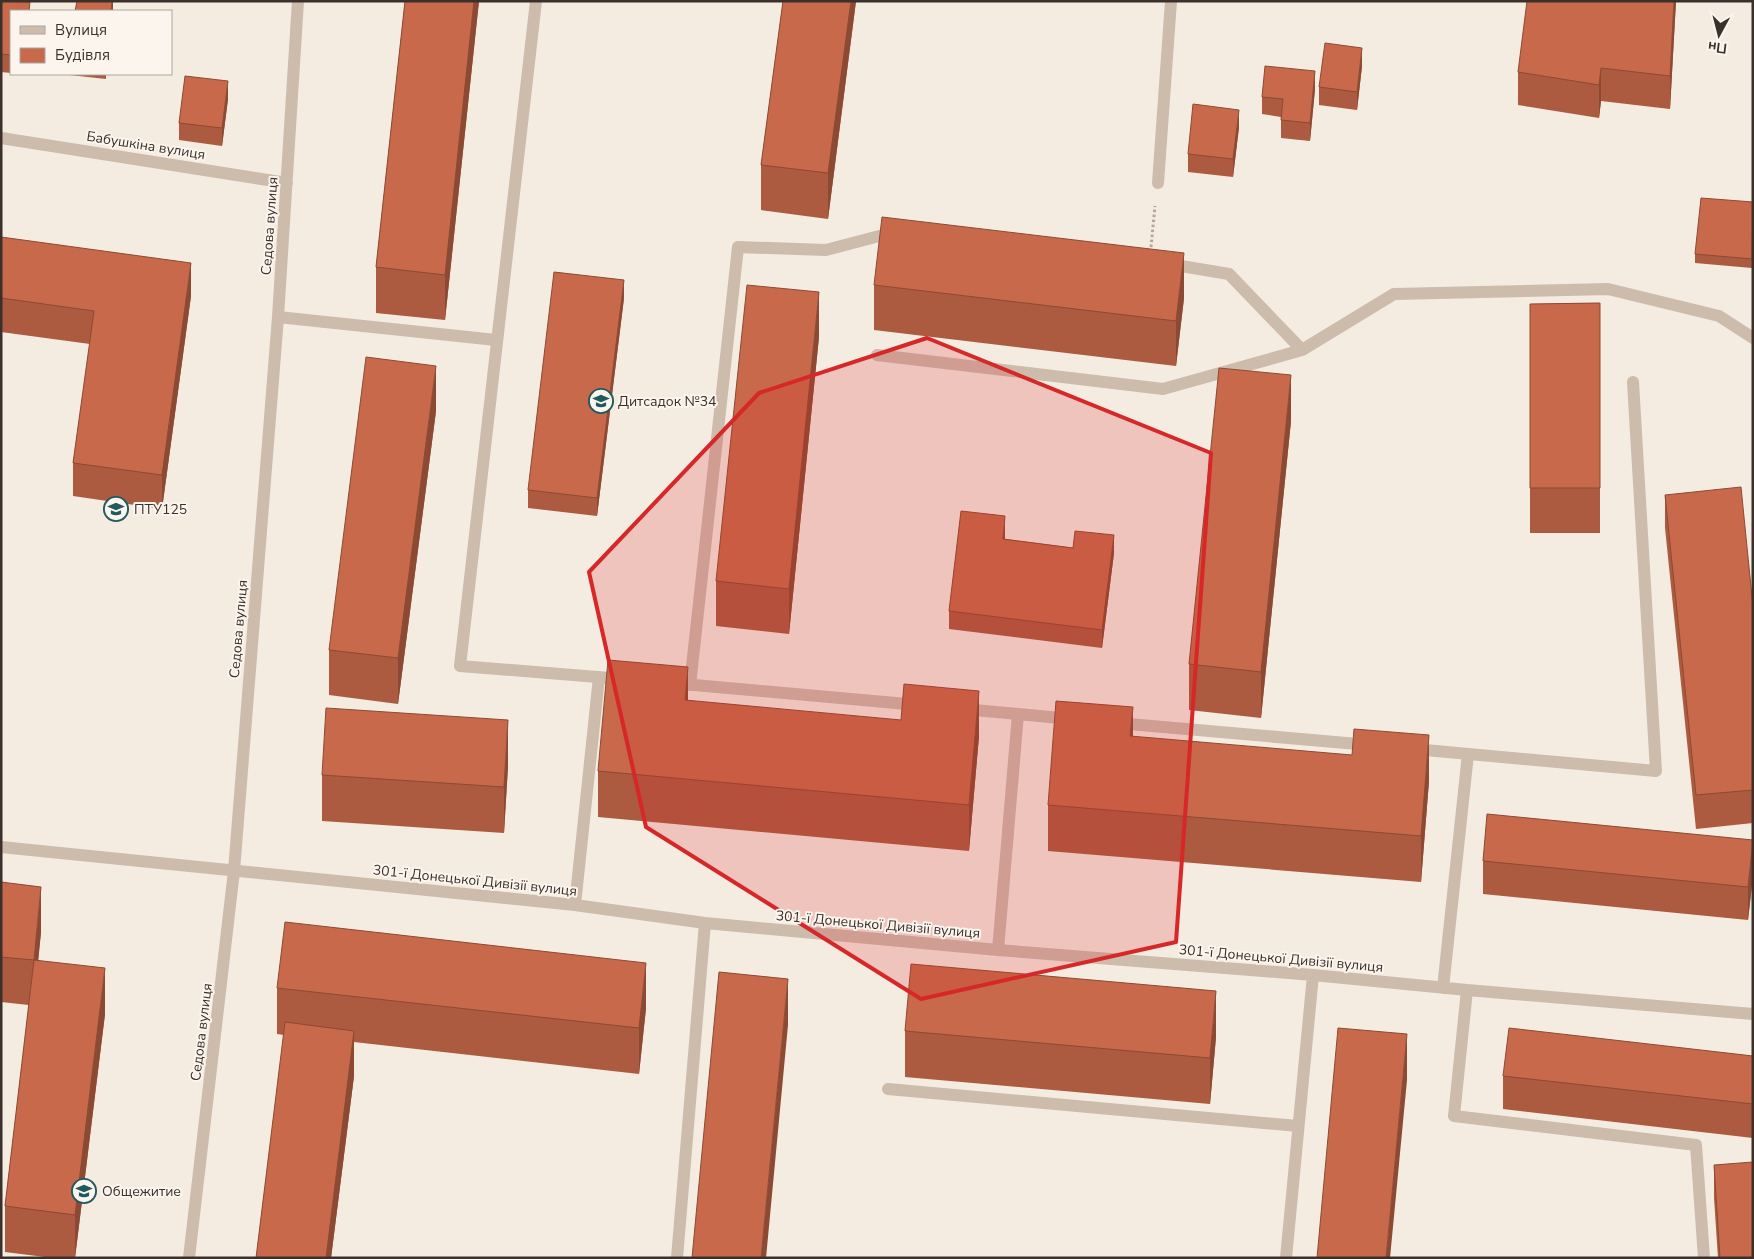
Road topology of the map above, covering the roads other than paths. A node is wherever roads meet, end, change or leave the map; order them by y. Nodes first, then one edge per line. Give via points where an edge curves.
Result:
1 (298, 1) edge
2 (536, 1) edge
3 (1171, 1) edge
4 (1, 138) edge
5 (287, 182) junction
6 (1158, 183) road end
7 (903, 237) edge
8 (1150, 260) edge
9 (278, 317) junction
10 (1753, 338) edge
11 (496, 340) junction
12 (1302, 350) junction
13 (877, 355) dead end
14 (1633, 382) dead end
15 (599, 677) junction
16 (635, 680) edge
17 (663, 682) edge
18 (690, 685) junction
19 (929, 706) edge
20 (949, 708) edge
21 (1018, 714) junction
22 (1087, 720) edge
23 (1106, 722) edge
24 (1380, 746) edge
25 (1399, 748) edge
26 (1468, 754) junction
27 (1, 847) edge
28 (234, 871) junction
29 (575, 905) junction
30 (705, 923) junction
31 (998, 950) junction
32 (1313, 975) junction
33 (1443, 988) junction
34 (1467, 990) junction
35 (1753, 1014) edge
36 (888, 1089) dead end
37 (1298, 1126) junction
38 (190, 1258) edge
39 (677, 1258) edge
40 (1286, 1258) edge
41 (1704, 1258) edge

1 - 5 street, Седова вулиця
2 - 11 street
3 - 6 street
4 - 5 street, Бабушкіна вулиця
5 - 9 street, Седова вулиця
7 - 18 street via 883,235 826,250 738,247
8 - 12 street via 1229,274
9 - 11 street
9 - 28 street, Седова вулиця
10 - 12 street via 1719,316 1608,289 1394,294
11 - 15 street via 460,666
12 - 13 street via 1163,389
14 - 26 street via 1656,771
15 - 16 street
15 - 29 street
17 - 18 street
18 - 19 street
20 - 21 street
21 - 22 street
21 - 31 street
23 - 24 street
25 - 26 street
26 - 33 street
27 - 28 street, 301-ї Донецької Дивізії вулиця
28 - 29 street, 301-ї Донецької Дивізії вулиця
28 - 38 street, Седова вулиця
29 - 30 street, 301-ї Донецької Дивізії вулиця
30 - 31 street, 301-ї Донецької Дивізії вулиця
30 - 39 street
31 - 32 street, 301-ї Донецької Дивізії вулиця
32 - 33 street, 301-ї Донецької Дивізії вулиця
32 - 37 street
33 - 34 street, 301-ї Донецької Дивізії вулиця
34 - 35 street, 301-ї Донецької Дивізії вулиця
34 - 41 street via 1454,1116 1696,1145
36 - 37 street
37 - 40 street

